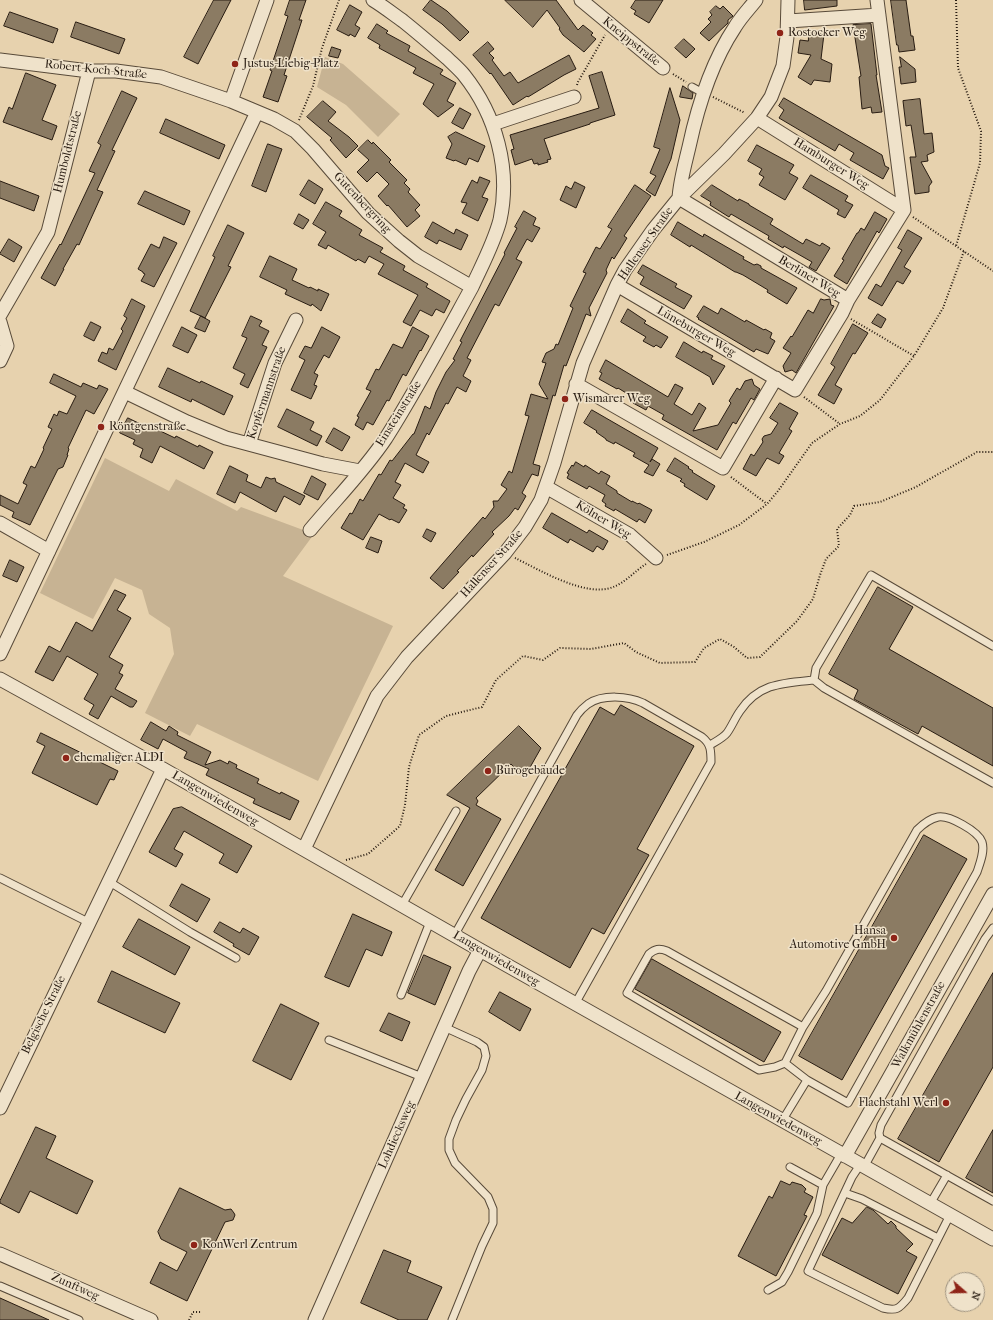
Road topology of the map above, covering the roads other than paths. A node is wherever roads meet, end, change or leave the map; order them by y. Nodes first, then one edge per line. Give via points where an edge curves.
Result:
1 (267, 0) edge
2 (373, 0) edge
3 (581, 0) edge
4 (756, 0) edge
5 (788, 0) edge
6 (877, 0) edge
7 (879, 15) junction
8 (788, 21) junction
9 (0, 60) edge
10 (663, 68) road end
11 (89, 71) junction
12 (574, 97) road end
13 (231, 101) junction
14 (258, 112) junction
15 (757, 118) junction
16 (493, 124) junction
17 (679, 198) junction
18 (904, 210) junction
19 (617, 285) junction
20 (472, 287) junction
21 (848, 300) junction
22 (0, 315) edge
23 (296, 320) dead end
24 (0, 322) edge
25 (0, 361) edge
26 (776, 378) junction
27 (576, 384) junction
28 (125, 392) junction
29 (250, 444) junction
30 (360, 471) junction
31 (546, 487) junction
32 (0, 523) edge
33 (310, 530) dead end
34 (49, 551) junction
35 (656, 558) road end
36 (993, 646) edge
37 (0, 654) edge
38 (0, 679) edge
39 (814, 680) junction
40 (710, 745) junction
41 (163, 769) junction
42 (993, 783) edge
43 (456, 810) dead end
44 (304, 849) junction
45 (0, 878) edge
46 (108, 881) junction
47 (993, 894) edge
48 (402, 906) junction
49 (88, 922) junction
50 (430, 922) junction
51 (993, 928) edge
52 (454, 936) junction
53 (480, 950) junction
54 (236, 958) dead end
55 (401, 995) dead end
56 (575, 1004) junction
57 (444, 1027) junction
58 (803, 1028) junction
59 (329, 1040) dead end
60 (785, 1064) junction
61 (422, 1077) junction
62 (807, 1080) junction
63 (0, 1108) edge
64 (782, 1121) junction
65 (880, 1138) junction
66 (843, 1155) junction
67 (862, 1166) junction
68 (790, 1167) dead end
69 (947, 1175) junction
70 (823, 1185) junction
71 (845, 1193) junction
72 (993, 1201) edge
73 (930, 1204) junction
74 (950, 1215) junction
75 (938, 1238) junction
76 (993, 1239) edge
77 (0, 1254) edge
78 (0, 1286) edge
79 (768, 1290) dead end
80 (79, 1320) edge
81 (151, 1320) edge
82 (315, 1320) edge
83 (452, 1320) edge

1 - 13 street
2 - 16 street via 423,36 463,73 476,90
3 - 10 street, Kneippstraße
4 - 17 street, Hallenser Straße via 735,27 698,90
5 - 8 street, Hallenser Straße
6 - 7 street
7 - 8 street
7 - 18 street
8 - 15 street, Hallenser Straße via 783,66 771,97
9 - 11 street, Robert-Koch-Straße
11 - 13 street, Robert-Koch-Straße via 116,71 160,77
11 - 22 street, Humboldtstraße via 48,232
12 - 16 street
13 - 14 street, Robert-Koch-Straße
14 - 20 street, Gutenbergring via 295,131 368,213 399,241 418,256
14 - 28 street
15 - 17 street, Hallenser Straße
15 - 18 street, Hamburger Weg
16 - 20 street via 504,175 503,197 500,220
17 - 19 street, Hallenser Straße
17 - 21 street, Berliner Weg
18 - 21 street, Berliner Weg
19 - 26 street, Lüneburger Weg
19 - 27 street, Hallenser Straße
20 - 30 street, Einsteinstraße via 385,439
21 - 26 street via 795,390
23 - 29 street, Kopfermannstraße via 275,363
24 - 25 street via 7,346
26 - 27 street via 723,468
27 - 31 street, Hallenser Straße
28 - 29 street, Kopfermannstraße via 187,422 226,438
28 - 34 street
29 - 30 street, Kopfermannstraße via 323,464
30 - 33 street, Einsteinstraße
31 - 35 street, Kölner Weg via 630,535
31 - 44 street, Hallenser Straße via 525,527 505,552 406,657 377,696
32 - 34 street
34 - 37 street
36 - 39 lane via 871,575 816,668
38 - 41 street, Langenwiedenweg
39 - 40 lane via 782,683 765,688 740,710 727,734
39 - 42 lane via 830,692
40 - 52 lane via 707,740 637,700 612,697 588,704 577,715
40 - 56 lane via 709,767
41 - 44 street, Langenwiedenweg
41 - 46 street, Belgische Straße
43 - 48 lane
44 - 48 street, Langenwiedenweg
45 - 49 lane
46 - 49 street, Belgische Straße
46 - 54 lane
47 - 66 street, Walkmühlenstraße
48 - 50 street, Langenwiedenweg
49 - 63 street, Belgische Straße
50 - 52 street, Langenwiedenweg
50 - 55 lane
51 - 65 lane via 881,1125
52 - 53 street, Langenwiedenweg
53 - 56 street, Langenwiedenweg
53 - 57 street, Lohdiecksweg
56 - 64 street, Langenwiedenweg
57 - 61 street, Lohdiecksweg
57 - 83 lane via 484,1047 486,1056 482,1070 456,1120 449,1139 449,1150 455,1163 488,1197 493,1209 493,1223
58 - 60 lane
58 - 60 lane via 661,948 649,954 627,993 759,1070
58 - 62 lane via 917,830 926,822 939,817 952,820 978,835 983,843 977,872 848,1103
59 - 61 lane
60 - 62 lane
61 - 82 street, Lohdiecksweg
62 - 64 lane
64 - 66 street, Langenwiedenweg
65 - 67 lane
65 - 69 lane
66 - 67 street, Langenwiedenweg
66 - 70 lane
67 - 71 lane
67 - 73 street, Langenwiedenweg
68 - 70 lane
69 - 72 lane
69 - 73 lane
70 - 79 lane via 817,1213 788,1272 782,1282
71 - 75 lane via 862,1199
71 - 75 lane via 808,1271 882,1308 900,1308 908,1298
73 - 74 street, Langenwiedenweg
74 - 75 lane
74 - 76 street, Langenwiedenweg
77 - 81 street, Zunftweg
78 - 80 lane

